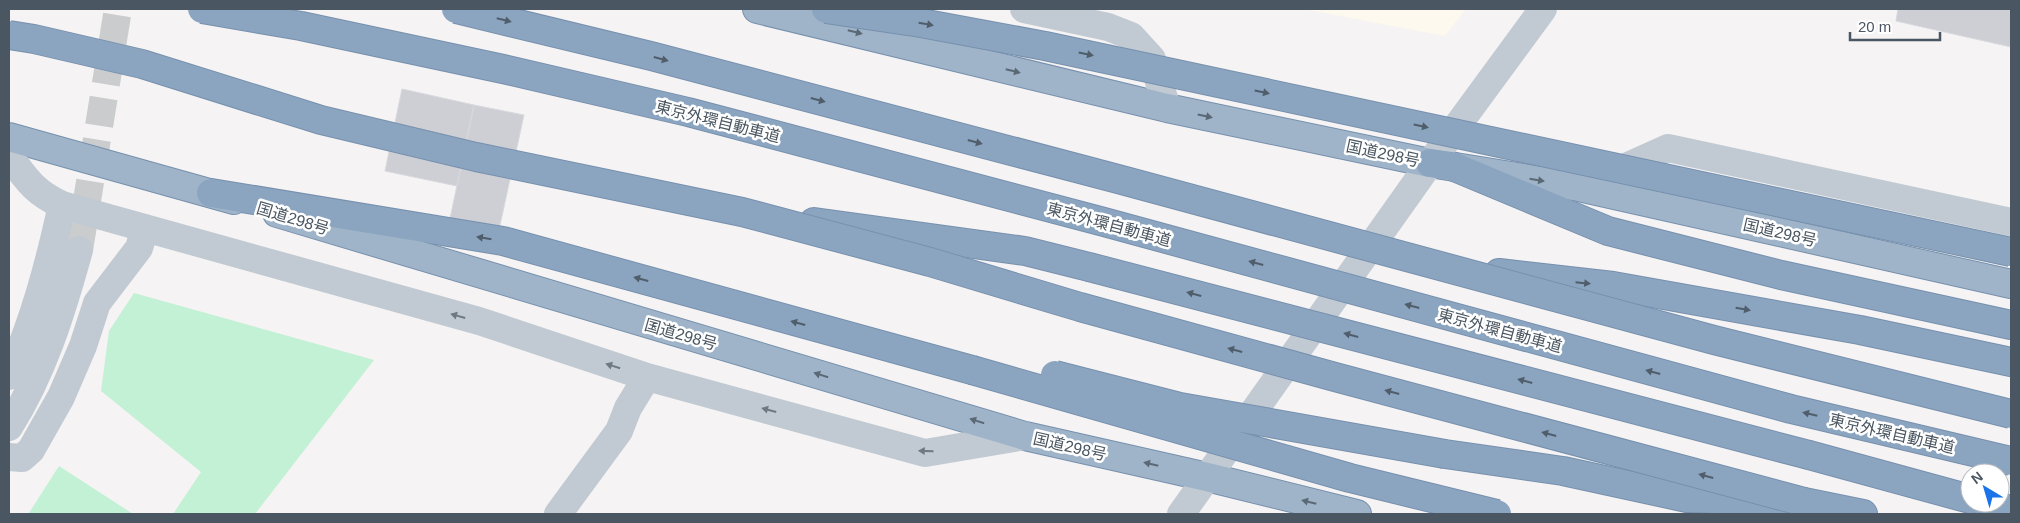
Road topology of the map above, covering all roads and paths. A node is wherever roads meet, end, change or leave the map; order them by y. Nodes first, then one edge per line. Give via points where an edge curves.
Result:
1 (202, 9) edge
2 (456, 9) edge
3 (826, 9) edge
4 (1024, 9) edge
5 (1543, 9) edge
6 (781, 11) edge
7 (9, 35) edge
8 (1167, 108) junction
9 (9, 137) edge
10 (9, 156) edge
11 (1441, 165) junction
12 (1579, 187) junction
13 (211, 193) junction
14 (62, 205) junction
15 (742, 212) junction
16 (2011, 222) edge
17 (145, 228) junction
18 (79, 250) tunnel mouth
19 (2011, 252) edge
20 (1447, 268) junction
21 (2011, 284) edge
22 (2011, 325) edge
23 (2011, 362) edge
24 (974, 363) junction
25 (9, 376) edge
26 (647, 377) junction
27 (2011, 414) edge
28 (9, 427) edge
29 (1025, 436) junction
30 (9, 457) edge
31 (2011, 461) edge
32 (1207, 477) junction
33 (1960, 496) edge
34 (1804, 502) junction
35 (558, 514) edge
36 (1181, 514) edge
37 (1357, 514) edge
38 (1497, 514) edge
39 (1863, 514) edge

31 -> 1 highway, 東京外環自動車道, bridge via 1791,409 688,112 503,68
2 -> 20 highway, bridge via 651,56
3 -> 19 highway, bridge via 1055,48
4 - 8 street via 1108,27 1131,36 1152,59
5 - 11 street
6 -> 8 highway, 国道298号
7 - 15 highway, bridge via 142,64 330,122 476,157
8 -> 11 highway, 国道298号
9 - 13 highway, 国道298号
10 - 14 street via 29,183
11 -> 12 highway, 国道298号
11 - 22 highway via 1608,231 1781,275
11 - 32 street
12 - 16 street via 1668,148
12 - 21 highway, 国道298号
24 -> 13 highway via 912,355 503,241
29 -> 13 highway, 国道298号
14 - 17 street
14 - 25 street via 39,298
33 -> 15 highway, bridge via 1025,251
34 -> 15 highway, bridge via 1335,377
26 -> 17 street via 479,321
17 - 30 street via 139,248 97,303 60,397 31,450 22,458
18 - 28 street via 47,351 23,405
20 -> 23 highway, bridge via 1613,286 1860,330
20 - 27 highway, bridge via 1714,340
24 - 34 highway, bridge via 1180,407 1445,454 1563,471 1687,498
24 - 38 highway, bridge via 1350,478
29 -> 26 street via 925,453
26 - 35 street via 628,408 619,431
32 -> 29 highway, 国道298号
32 - 36 street
37 -> 32 highway, 国道298号
34 - 39 highway

